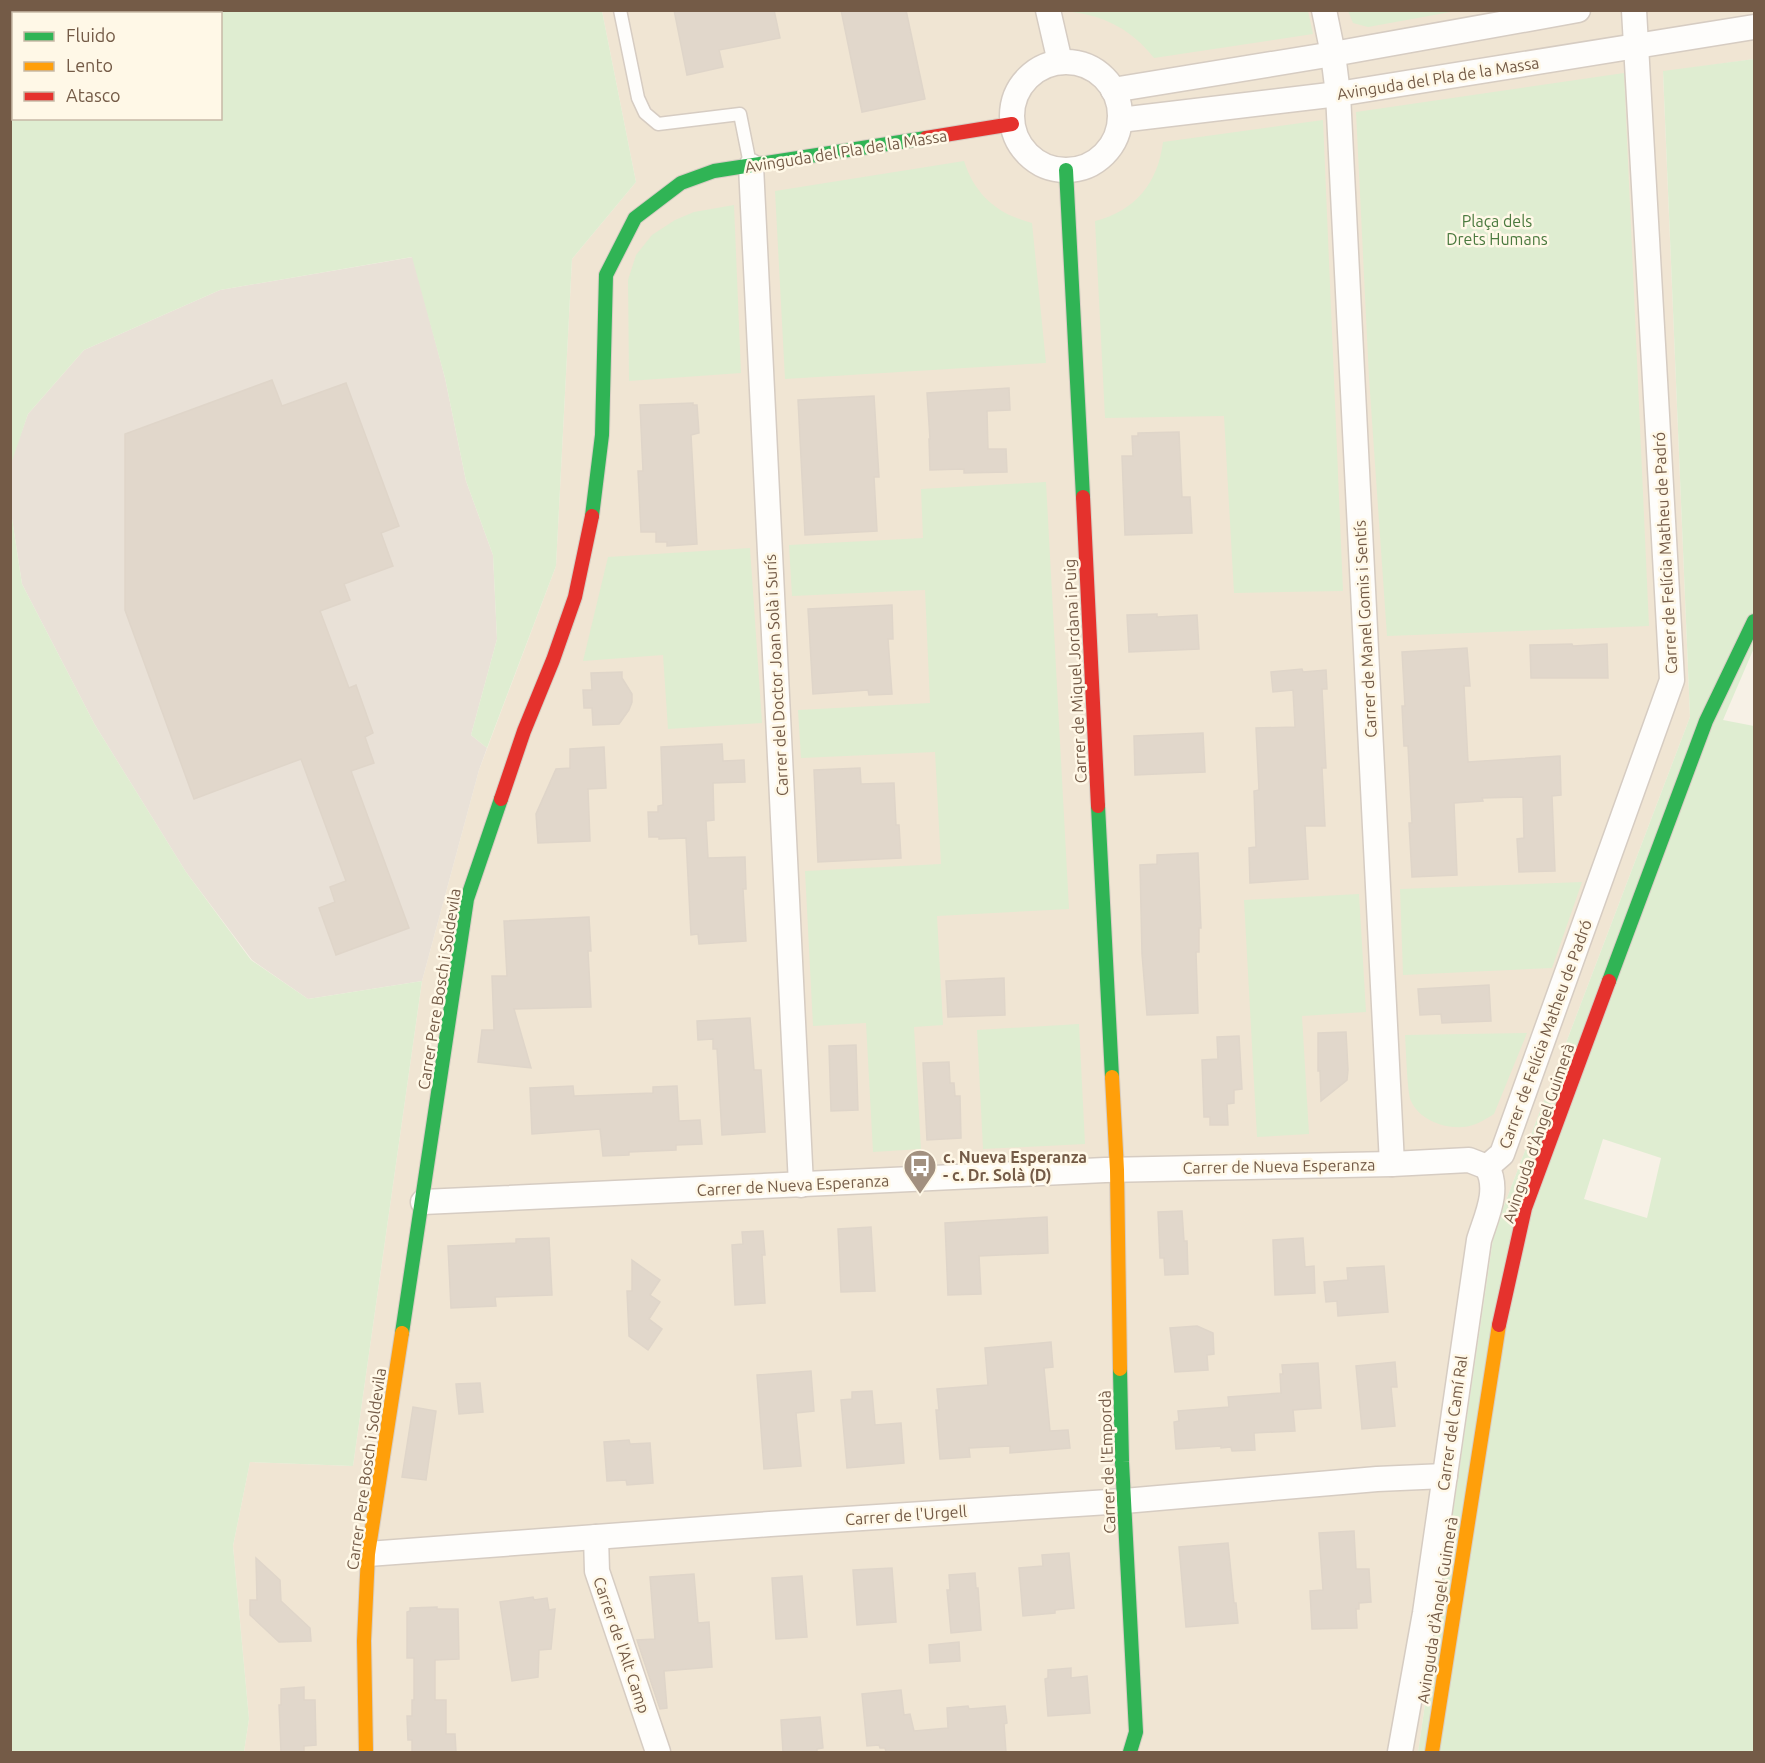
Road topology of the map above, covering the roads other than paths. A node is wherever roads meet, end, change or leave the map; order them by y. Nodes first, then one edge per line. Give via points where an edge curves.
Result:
1 (620, 10) edge
2 (1048, 10) edge
3 (1324, 10) edge
4 (1578, 10) edge
5 (1634, 10) edge
6 (1755, 27) edge
7 (1637, 46) junction
8 (1333, 54) junction
9 (1060, 62) junction
10 (1113, 90) junction
11 (1338, 94) junction
12 (1120, 120) junction
13 (1012, 124) junction
14 (751, 166) junction
15 (1066, 170) junction
16 (681, 183) joint
17 (1755, 621) edge
18 (1392, 1164) junction
19 (1486, 1167) junction
20 (1118, 1170) junction
21 (801, 1185) junction
22 (423, 1202) junction
23 (1445, 1476) junction
24 (1124, 1502) junction
25 (596, 1537) junction
26 (368, 1554) junction
27 (366, 1752) edge
28 (658, 1752) edge
29 (1130, 1752) edge
30 (1400, 1752) edge
31 (1432, 1752) edge

1 - 14 lane via 638,98 645,113 658,124 740,114
2 - 9 street
3 - 8 street, Carrer de Manel Gomis i Sentís
4 - 8 street
5 - 7 street, Carrer de Felícia Matheu de Padró
6 - 7 street, Avinguda del Pla de la Massa
7 - 11 street, Avinguda del Pla de la Massa
7 - 19 street, Carrer de Felícia Matheu de Padró via 1672,680 1502,1154
8 - 10 street
8 - 11 street, Carrer de Manel Gomis i Sentís
9 - 10 street via 1076,62 1091,68
9 - 13 street via 1039,69 1023,83 1013,102
10 - 12 street
11 - 12 street, Avinguda del Pla de la Massa
11 - 18 street, Carrer de Manel Gomis i Sentís
12 - 15 street via 1113,143 1103,156 1082,168
13 - 14 street, Avinguda del Pla de la Massa
13 - 15 street via 1018,142 1031,157 1047,167
14 - 16 street, Avinguda del Pla de la Massa via 714,171
14 - 21 street, Carrer del Doctor Joan Solà i Surís
15 - 20 street, Carrer de Miquel Jordana i Puig
16 - 22 street, Carrer Pere Bosch i Soldevila via 635,218 606,275 602,435 593,512 575,597 467,899
17 - 31 street, Avinguda d'Àngel Guimerà via 1706,721 1525,1208 1496,1336
18 - 19 street, Carrer de Nueva Esperanza via 1469,1160
18 - 20 street, Carrer de Nueva Esperanza
19 - 23 street, Carrer del Camí Ral via 1494,1185 1479,1240
20 - 21 street, Carrer de Nueva Esperanza
20 - 24 street, Carrer de l'Empordà
21 - 22 street, Carrer de Nueva Esperanza
22 - 26 street, Carrer Pere Bosch i Soldevila
23 - 24 street, Carrer de l'Urgell
23 - 30 street, Carrer del Camí Ral
24 - 25 street, Carrer de l'Urgell
24 - 29 street, Carrer de l'Empordà via 1136,1732
25 - 26 street, Carrer de l'Urgell
25 - 28 street, Carrer de l'Alt Camp via 597,1571
26 - 27 street, Carrer Pere Bosch i Soldevila via 364,1641

